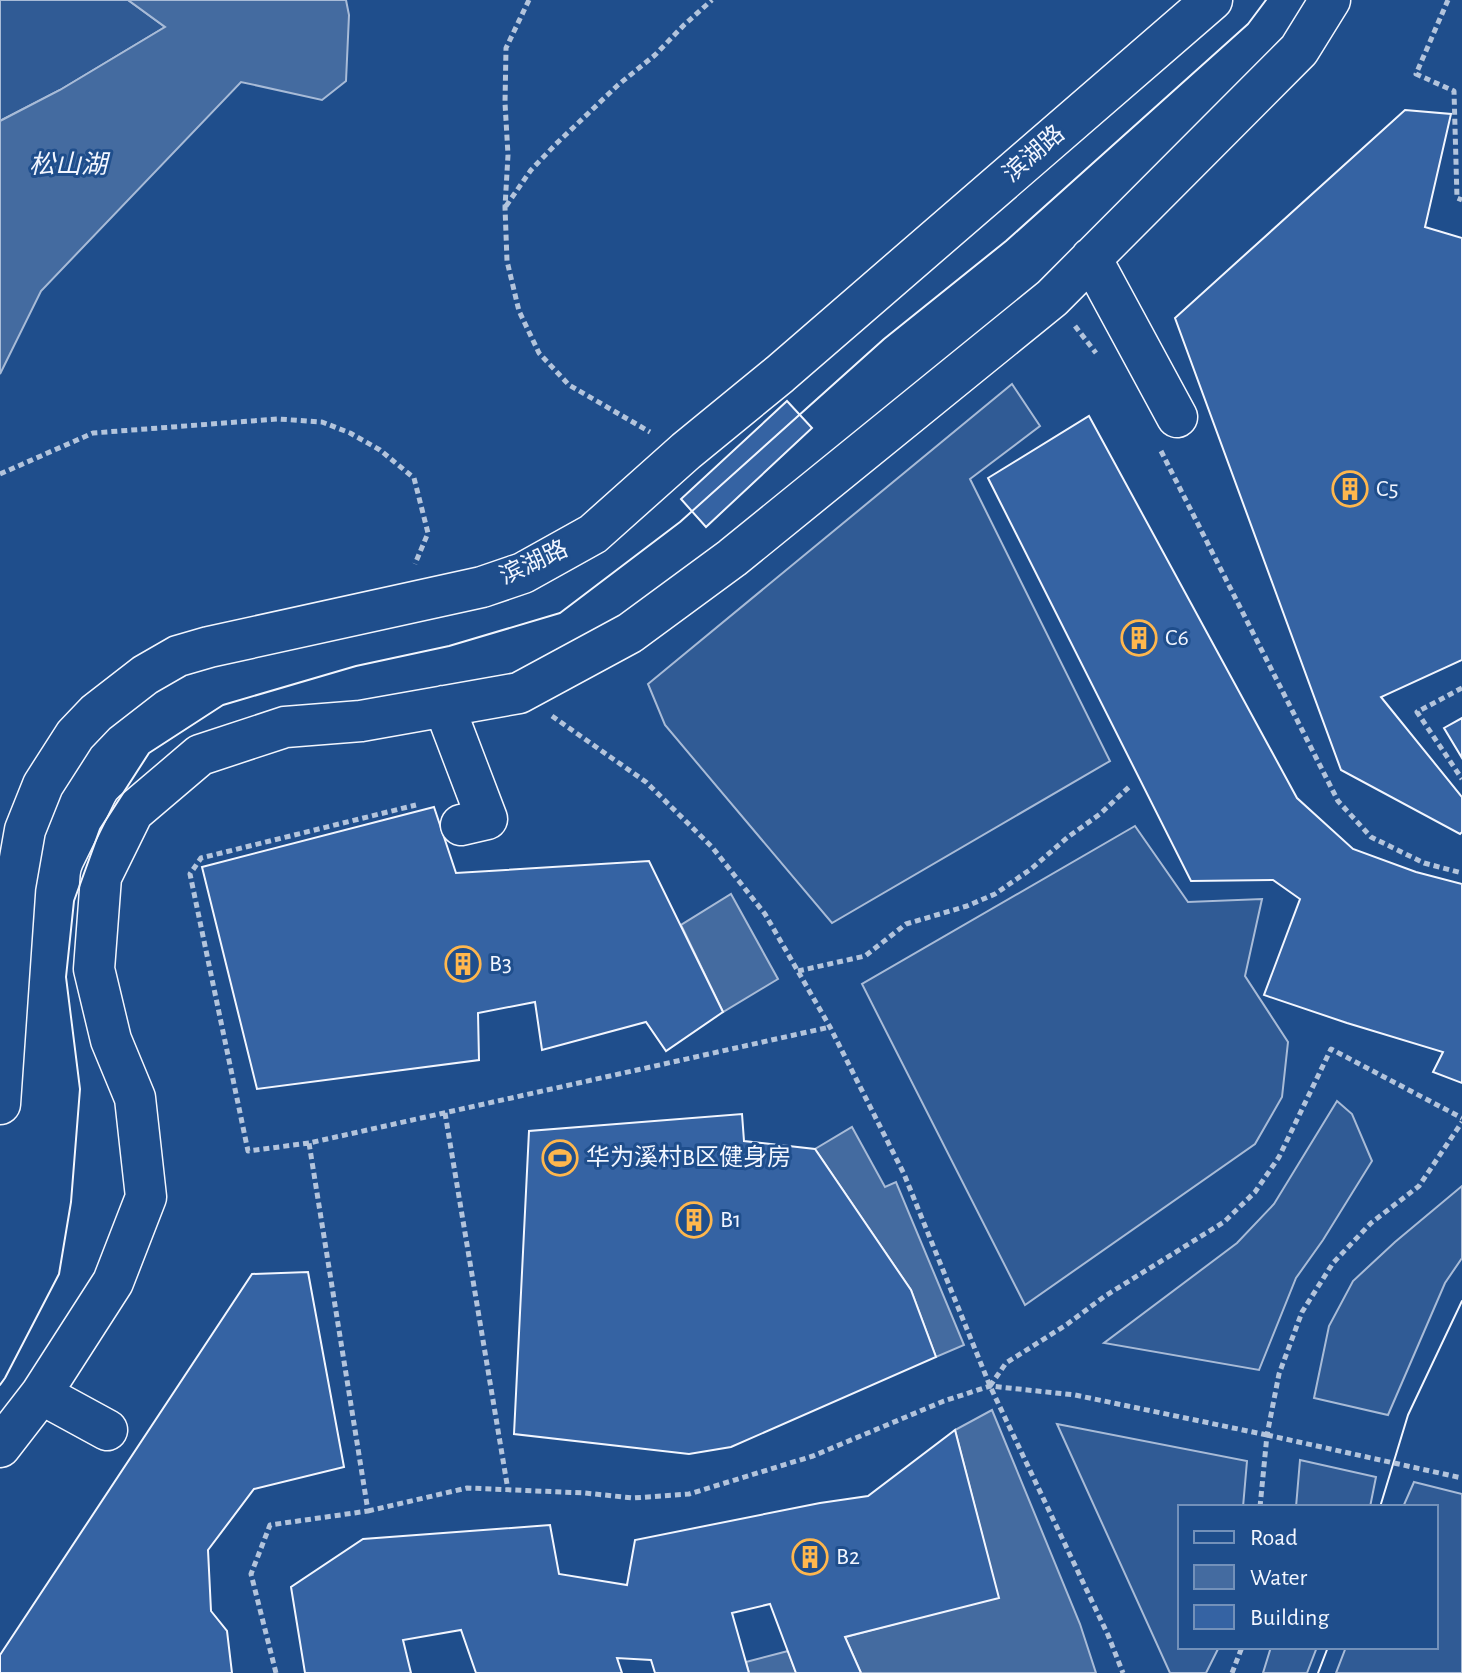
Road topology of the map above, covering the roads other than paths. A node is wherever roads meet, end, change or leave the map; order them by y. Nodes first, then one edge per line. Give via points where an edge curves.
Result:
1 (1212, 0) edge
2 (1330, 0) edge
3 (1091, 258) junction
4 (1167, 430) road end
5 (444, 706) junction
6 (482, 830) dead end
7 (0, 1104) edge
8 (41, 1394) junction
9 (107, 1430) dead end
10 (0, 1447) edge

1 - 7 street, 滨湖路 via 593,534 496,582 178,656 96,713 43,785 20,854
2 - 3 street via 1299,50
3 - 4 street
3 - 5 street via 1052,298 732,558 630,633 519,693
5 - 6 street
5 - 8 street via 361,721 285,727 200,755 133,812 101,877 94,969 111,1040 135,1098 146,1197 113,1282
8 - 9 street
8 - 10 street

